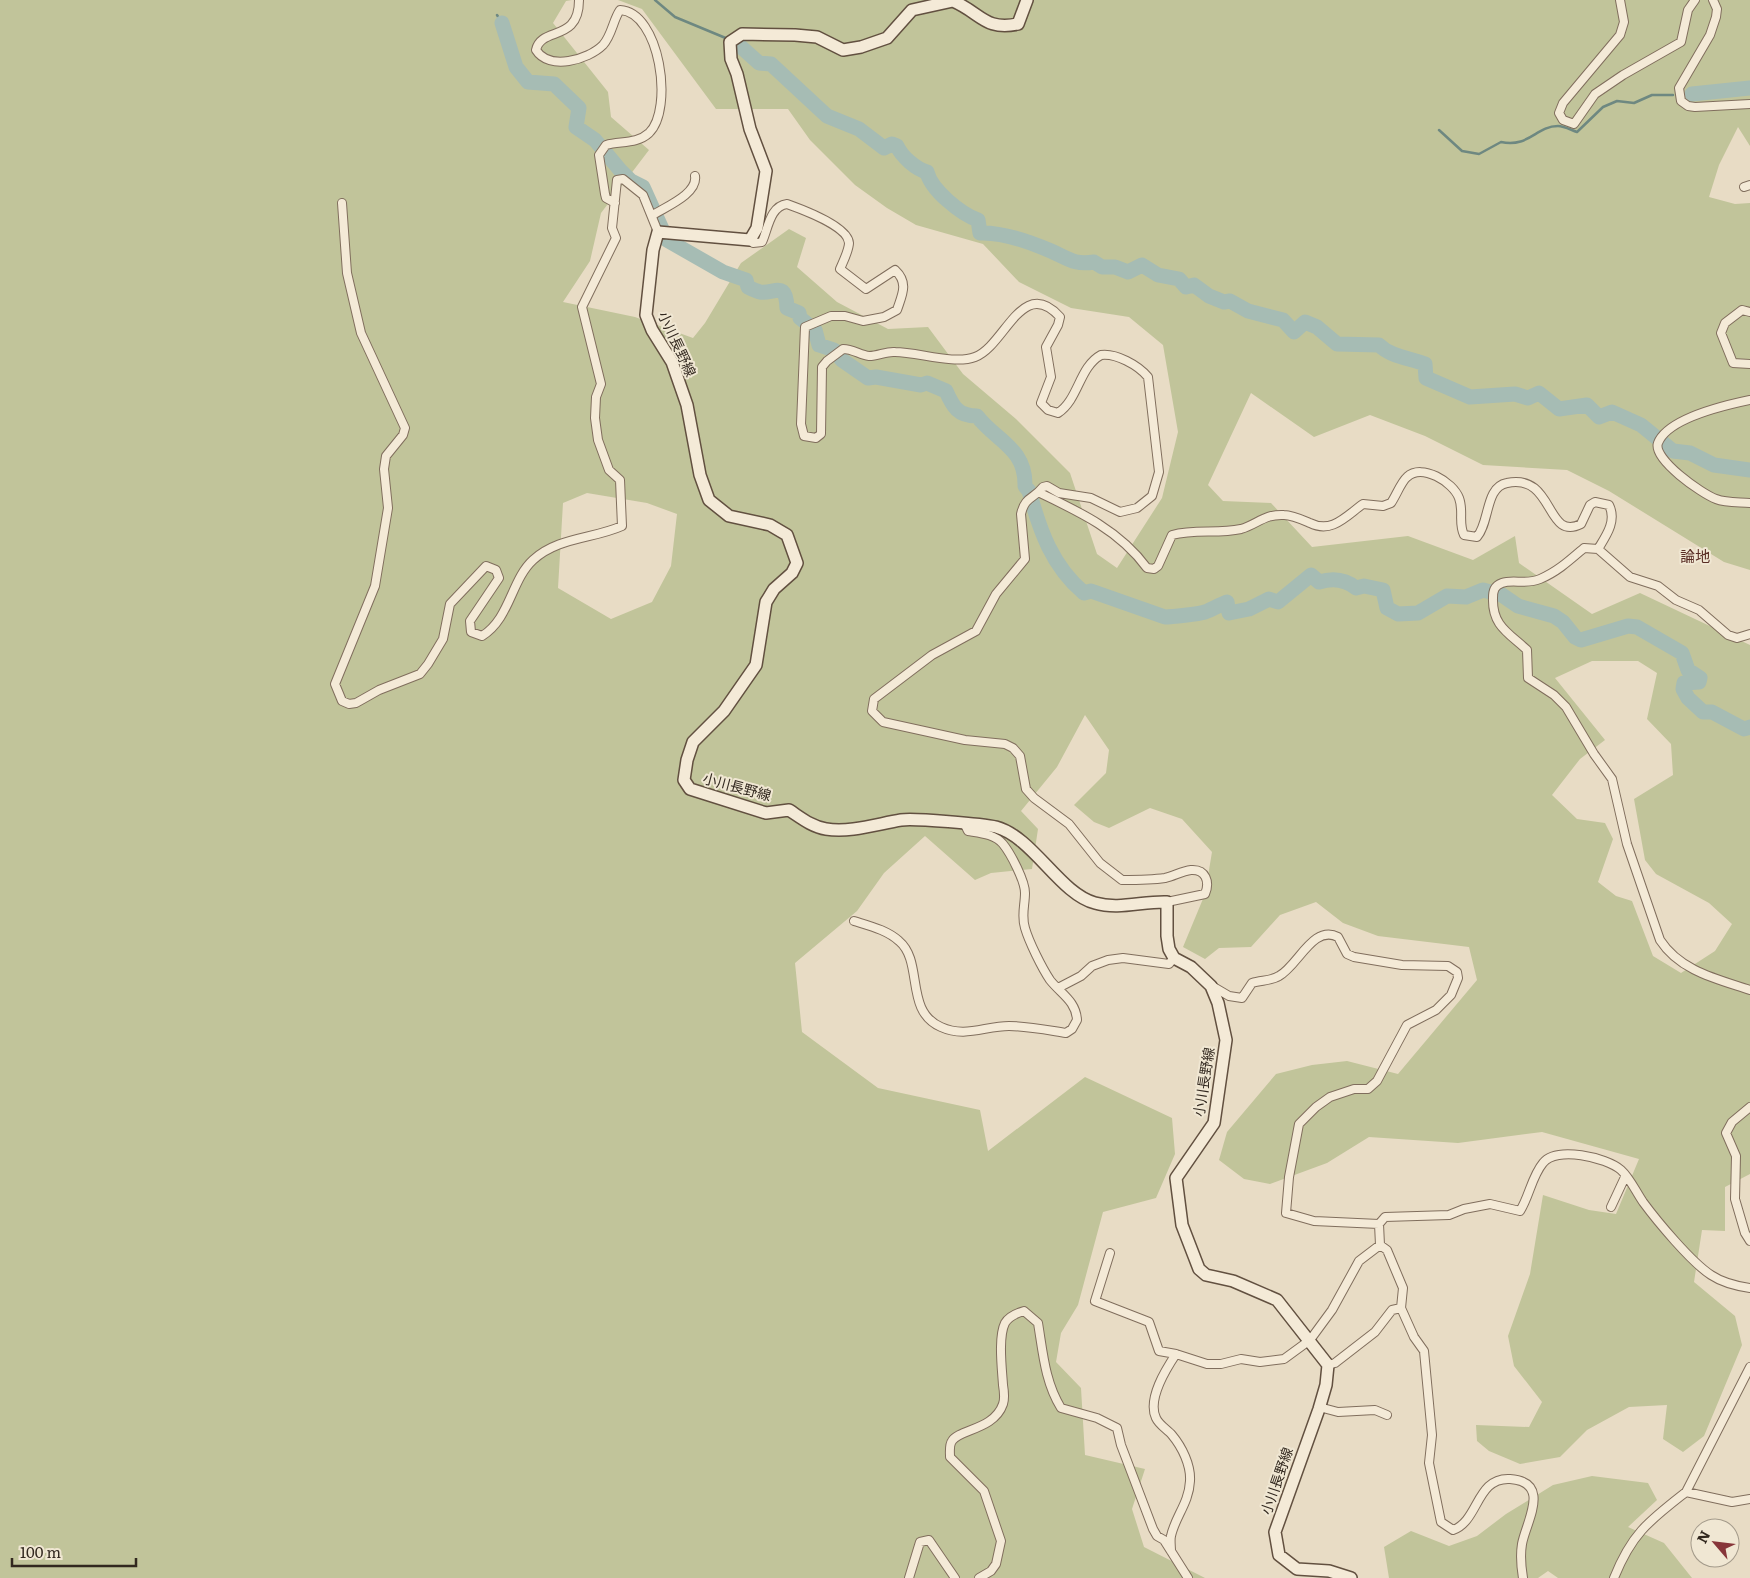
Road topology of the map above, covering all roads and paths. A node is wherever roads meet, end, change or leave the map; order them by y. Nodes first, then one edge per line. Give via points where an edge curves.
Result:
1 (579, 0) edge
2 (1027, 0) edge
3 (1620, 0) edge
4 (1695, 0) edge
5 (1714, 0) edge
6 (1750, 104) edge
7 (695, 176) dead end
8 (342, 203) dead end
9 (615, 203) junction
10 (653, 215) junction
11 (658, 232) junction
12 (750, 240) junction
13 (1750, 312) edge
14 (1750, 364) edge
15 (1750, 400) edge
16 (1040, 493) junction
17 (1750, 503) edge
18 (1598, 549) junction
19 (1750, 634) edge
20 (965, 825) junction
21 (1168, 902) junction
22 (854, 921) dead end
23 (1174, 958) junction
24 (1211, 986) junction
25 (1058, 988) junction
26 (1750, 990) edge
27 (1750, 1107) edge
28 (1625, 1177) junction
29 (1611, 1207) dead end
30 (1379, 1224) junction
31 (1750, 1241) edge
32 (1380, 1245) junction
33 (1110, 1253) dead end
34 (1750, 1288) edge
35 (1401, 1308) junction
36 (1310, 1340) junction
37 (1176, 1354) junction
38 (1328, 1365) junction
39 (1750, 1367) edge
40 (1319, 1407) junction
41 (1387, 1415) dead end
42 (1686, 1492) junction
43 (1750, 1500) edge
44 (1172, 1551) junction
45 (909, 1578) edge
46 (955, 1578) edge
47 (979, 1578) edge
48 (1188, 1578) edge
49 (1350, 1578) edge
50 (1523, 1578) edge
51 (1614, 1578) edge

1 - 9 street via 574,22 539,42 536,50 540,56 546,60 566,61 598,49 620,10 630,12 641,23 651,38 658,61 662,96 653,128 636,140 606,145 599,155 606,198
2 - 12 main road via 1018,24 1003,27 990,24 953,1 912,10 887,38 843,50 817,37 795,35 742,34 730,42 731,59 750,129 766,171 757,228
3 - 4 street via 1624,22 1620,35 1563,103 1560,113 1563,120 1574,124 1595,94 1680,42 1688,10
5 - 6 street via 1716,17 1710,35 1679,88 1681,101 1695,108
7 - 10 street via 696,181 690,190
8 - 9 street via 347,272 361,333 405,428 386,456 388,508 375,586 335,684 342,701 349,704 420,674 443,639 450,604 486,566 496,570 499,578 470,621 471,632 482,636 490,631 512,597 525,569 541,553 555,545 622,526 620,480 609,470 598,440 596,404 601,384 582,307 616,238 612,228
9 - 10 street via 617,180 623,179 643,195
10 - 11 street
11 - 12 main road
11 - 20 main road, 小川長野線 via 646,315 672,362 688,405 700,475 709,500 729,516 770,525 787,535 797,563 766,602 756,665 724,711 693,742 684,780 690,789 718,799 766,813 789,810 826,830 872,827 903,820
12 - 16 street via 762,242 776,208 787,204 823,218 847,237 848,246 840,269 866,289 896,270 905,285 896,310 884,317 863,322 845,316 831,316 805,327 801,424 804,436 809,438 821,434 822,367 843,350 870,356 894,351 968,359 984,353 1026,305 1032,303 1048,308 1060,317 1046,347 1051,377 1041,403 1048,410 1058,413 1063,409 1072,399 1092,359 1100,355 1120,358 1141,369 1150,385 1159,472 1152,496 1136,508 1120,512 1090,498 1059,493 1047,486 1043,486
13 - 14 street via 1742,310 1725,323 1721,333 1733,363
15 - 17 street via 1686,420 1661,438 1657,449 1670,466 1716,499
16 - 18 street via 1090,517 1133,550 1147,568 1154,569 1172,535 1243,528 1265,516 1286,514 1318,527 1328,527 1363,504 1383,506 1391,503 1407,477 1424,472 1447,482 1458,495 1462,508 1460,527 1464,535 1477,537 1484,529 1494,491 1500,484 1517,482 1539,491 1565,528 1581,524 1590,505 1604,503 1609,506 1612,517 1610,530
16 - 21 street via 1025,501 1021,514 1025,559 996,594 976,631 944,648 881,693 874,699 872,711 882,722 1013,748 1020,756 1026,789 1069,824 1100,863 1122,880 1166,878 1192,870 1207,877 1209,885 1205,894
18 - 19 street via 1630,577 1658,586 1676,600 1699,610 1728,635 1737,638
18 - 26 street via 1584,548 1556,572 1539,580 1499,584 1493,592 1492,610 1497,623 1528,650 1528,678 1566,707 1612,779 1626,844 1660,940 1680,963
20 - 21 main road, 小川長野線 via 1006,832 1079,895 1094,903 1114,906
20 - 25 street via 968,831 993,836 1009,852 1025,892 1025,928 1050,980
21 - 23 main road via 1167,936
22 - 25 street via 877,928 900,942 909,960 920,1006 939,1027 968,1033 1008,1026 1066,1032 1072,1029 1077,1013 1074,1004
23 - 24 main road, 小川長野線 via 1191,967
23 - 25 street via 1168,964 1123,958 1108,960 1092,966
24 - 30 street via 1242,998 1252,983 1281,975 1314,939 1324,934 1338,938 1347,954 1354,958 1402,965 1448,966 1457,972 1451,995 1436,1010 1407,1025 1377,1080 1368,1089 1354,1089 1330,1097 1299,1124 1286,1214 1314,1222
24 - 36 main road, 小川長野線 via 1226,1040 1220,1090 1214,1123 1176,1178 1182,1225 1199,1269 1206,1275 1233,1281 1277,1300
27 - 31 street via 1732,1122 1726,1133 1736,1156 1735,1199
28 - 29 street
28 - 30 street via 1621,1170 1599,1158 1551,1156 1542,1163 1520,1212 1490,1204 1449,1215 1384,1217
28 - 34 street via 1670,1235 1710,1274 1730,1285
30 - 32 street
32 - 35 street via 1386,1250 1403,1288
32 - 36 street via 1359,1261 1332,1310
33 - 37 street via 1095,1301 1149,1322 1159,1351
35 - 38 street via 1392,1310 1375,1332
35 - 50 street via 1424,1351 1432,1435 1429,1463 1441,1522 1453,1530 1462,1526 1485,1489 1502,1480 1528,1485 1534,1508 1522,1544 1520,1562
36 - 37 street via 1284,1359 1260,1362 1241,1360 1207,1364
36 - 38 main road, 小川長野線
37 - 44 street via 1159,1383 1155,1405 1156,1418 1179,1445 1190,1472 1186,1502 1171,1536
38 - 40 main road, 小川長野線
39 - 42 street
40 - 41 street via 1338,1412 1375,1410
40 - 49 main road, 小川長野線 via 1275,1532 1279,1555 1298,1569 1329,1570
42 - 43 street via 1732,1502
42 - 51 street via 1645,1524
44 - 47 street via 1157,1536 1148,1518 1117,1428 1097,1418 1061,1408 1043,1359 1038,1323 1024,1311 1011,1316 1002,1334 1004,1402 999,1413 983,1426 956,1438 950,1448 950,1457 984,1491 1001,1541 996,1564
44 - 48 street
45 - 46 street via 920,1542 929,1540

